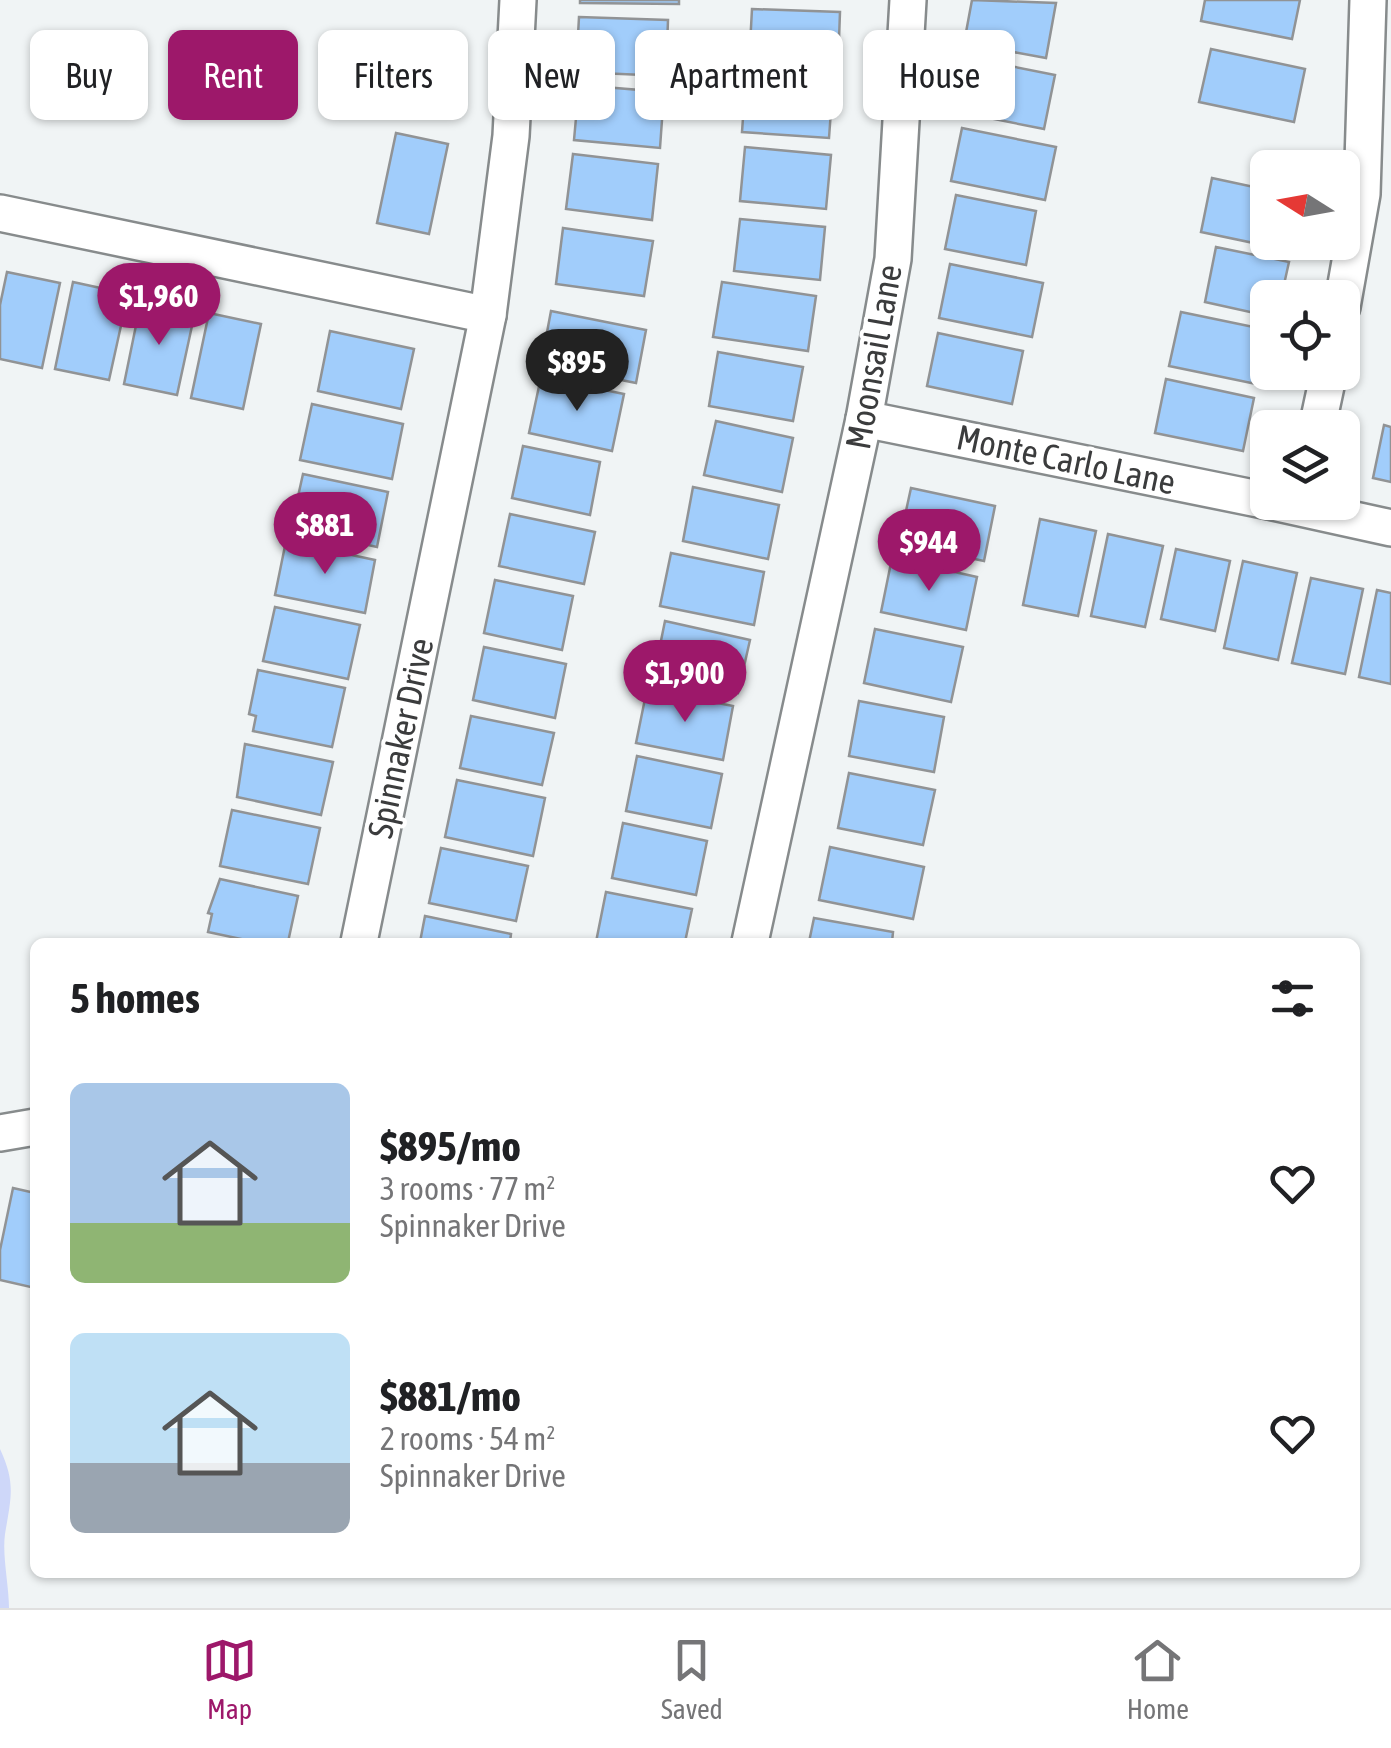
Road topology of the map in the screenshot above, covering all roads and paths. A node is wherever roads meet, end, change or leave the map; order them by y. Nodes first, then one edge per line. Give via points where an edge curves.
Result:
1 (518, 0) edge
2 (908, 0) edge
3 (1368, 0) edge
4 (0, 213) edge
5 (1347, 280) edge
6 (488, 315) junction
7 (864, 419) junction
8 (1250, 497) edge
9 (1356, 520) edge
10 (1391, 528) edge
11 (360, 938) edge
12 (751, 938) edge
13 (30, 1127) edge
14 (0, 1133) edge

1 - 6 street, Spinnaker Drive via 511,136
2 - 7 street, Moonsail Lane via 893,259
3 - 5 street via 1362,194
4 - 6 street
6 - 11 street, Spinnaker Drive
7 - 8 street, Monte Carlo Lane
7 - 12 street, Moonsail Lane
9 - 10 street, Monte Carlo Lane
13 - 14 street

